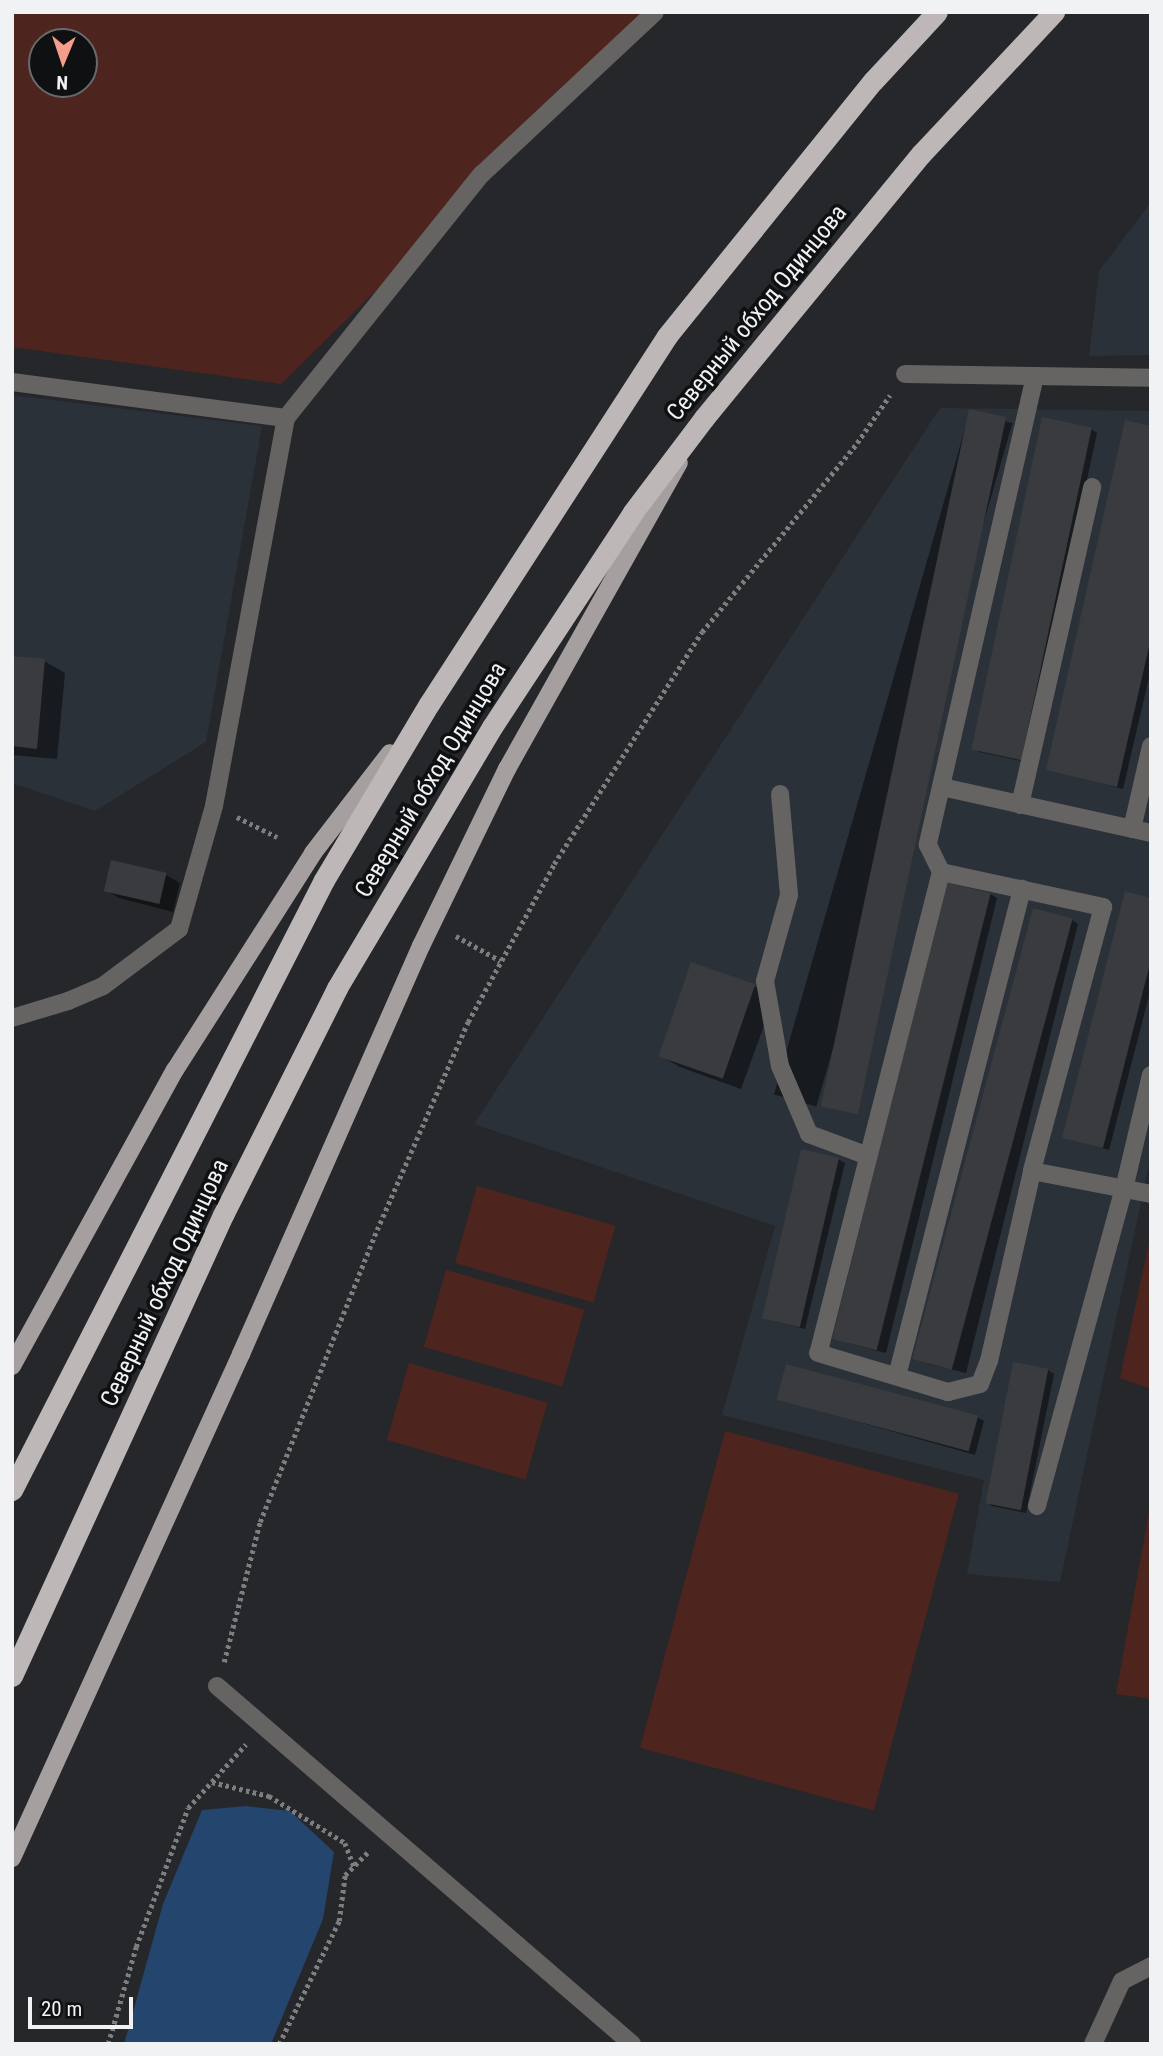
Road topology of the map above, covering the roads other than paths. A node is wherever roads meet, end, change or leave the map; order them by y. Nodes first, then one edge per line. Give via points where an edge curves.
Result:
1 (654, 12) edge
2 (937, 12) edge
3 (1054, 12) edge
4 (905, 374) road end
5 (1035, 376) junction
6 (1151, 378) edge
7 (12, 382) edge
8 (286, 418) junction
9 (704, 418) junction
10 (1092, 487) dead end
11 (429, 704) junction
12 (1151, 746) edge
13 (942, 787) junction
14 (779, 794) dead end
15 (1020, 805) junction
16 (1132, 829) junction
17 (1151, 833) edge
18 (942, 872) junction
19 (1022, 889) junction
20 (12, 1018) edge
21 (1151, 1075) edge
22 (868, 1156) junction
23 (1032, 1171) junction
24 (1124, 1189) junction
25 (1151, 1194) edge
26 (12, 1366) edge
27 (897, 1376) junction
28 (12, 1490) edge
29 (1038, 1506) dead end
30 (12, 1676) edge
31 (217, 1686) road end
32 (12, 1858) edge
33 (1151, 1966) edge
34 (632, 2044) edge
35 (1093, 2044) edge

1 - 8 lane via 481,175
2 - 11 highway, Северный обход Одинцова via 873,81 667,336
3 - 9 highway, Северный обход Одинцова via 921,153
4 - 5 lane
5 - 6 lane
5 - 13 lane
7 - 8 lane
8 - 20 lane via 214,806 179,929 103,986
9 - 30 highway, Северный обход Одинцова via 633,512 492,727 337,988 223,1215
9 - 32 main road via 507,769 421,946
10 - 15 lane
11 - 26 main road via 313,853 175,1070
11 - 28 highway, Северный обход Одинцова via 324,880
12 - 16 lane
13 - 15 lane
13 - 18 lane via 928,845
14 - 22 lane via 789,895 765,981 780,1066 808,1134
15 - 16 lane
16 - 17 lane
18 - 19 lane
18 - 22 lane
19 - 23 lane via 1103,907
19 - 27 lane
21 - 24 lane
22 - 27 lane via 818,1353
23 - 24 lane
23 - 27 lane via 980,1384 948,1392
24 - 25 lane
24 - 29 lane
31 - 34 lane
33 - 35 lane via 1122,1981

